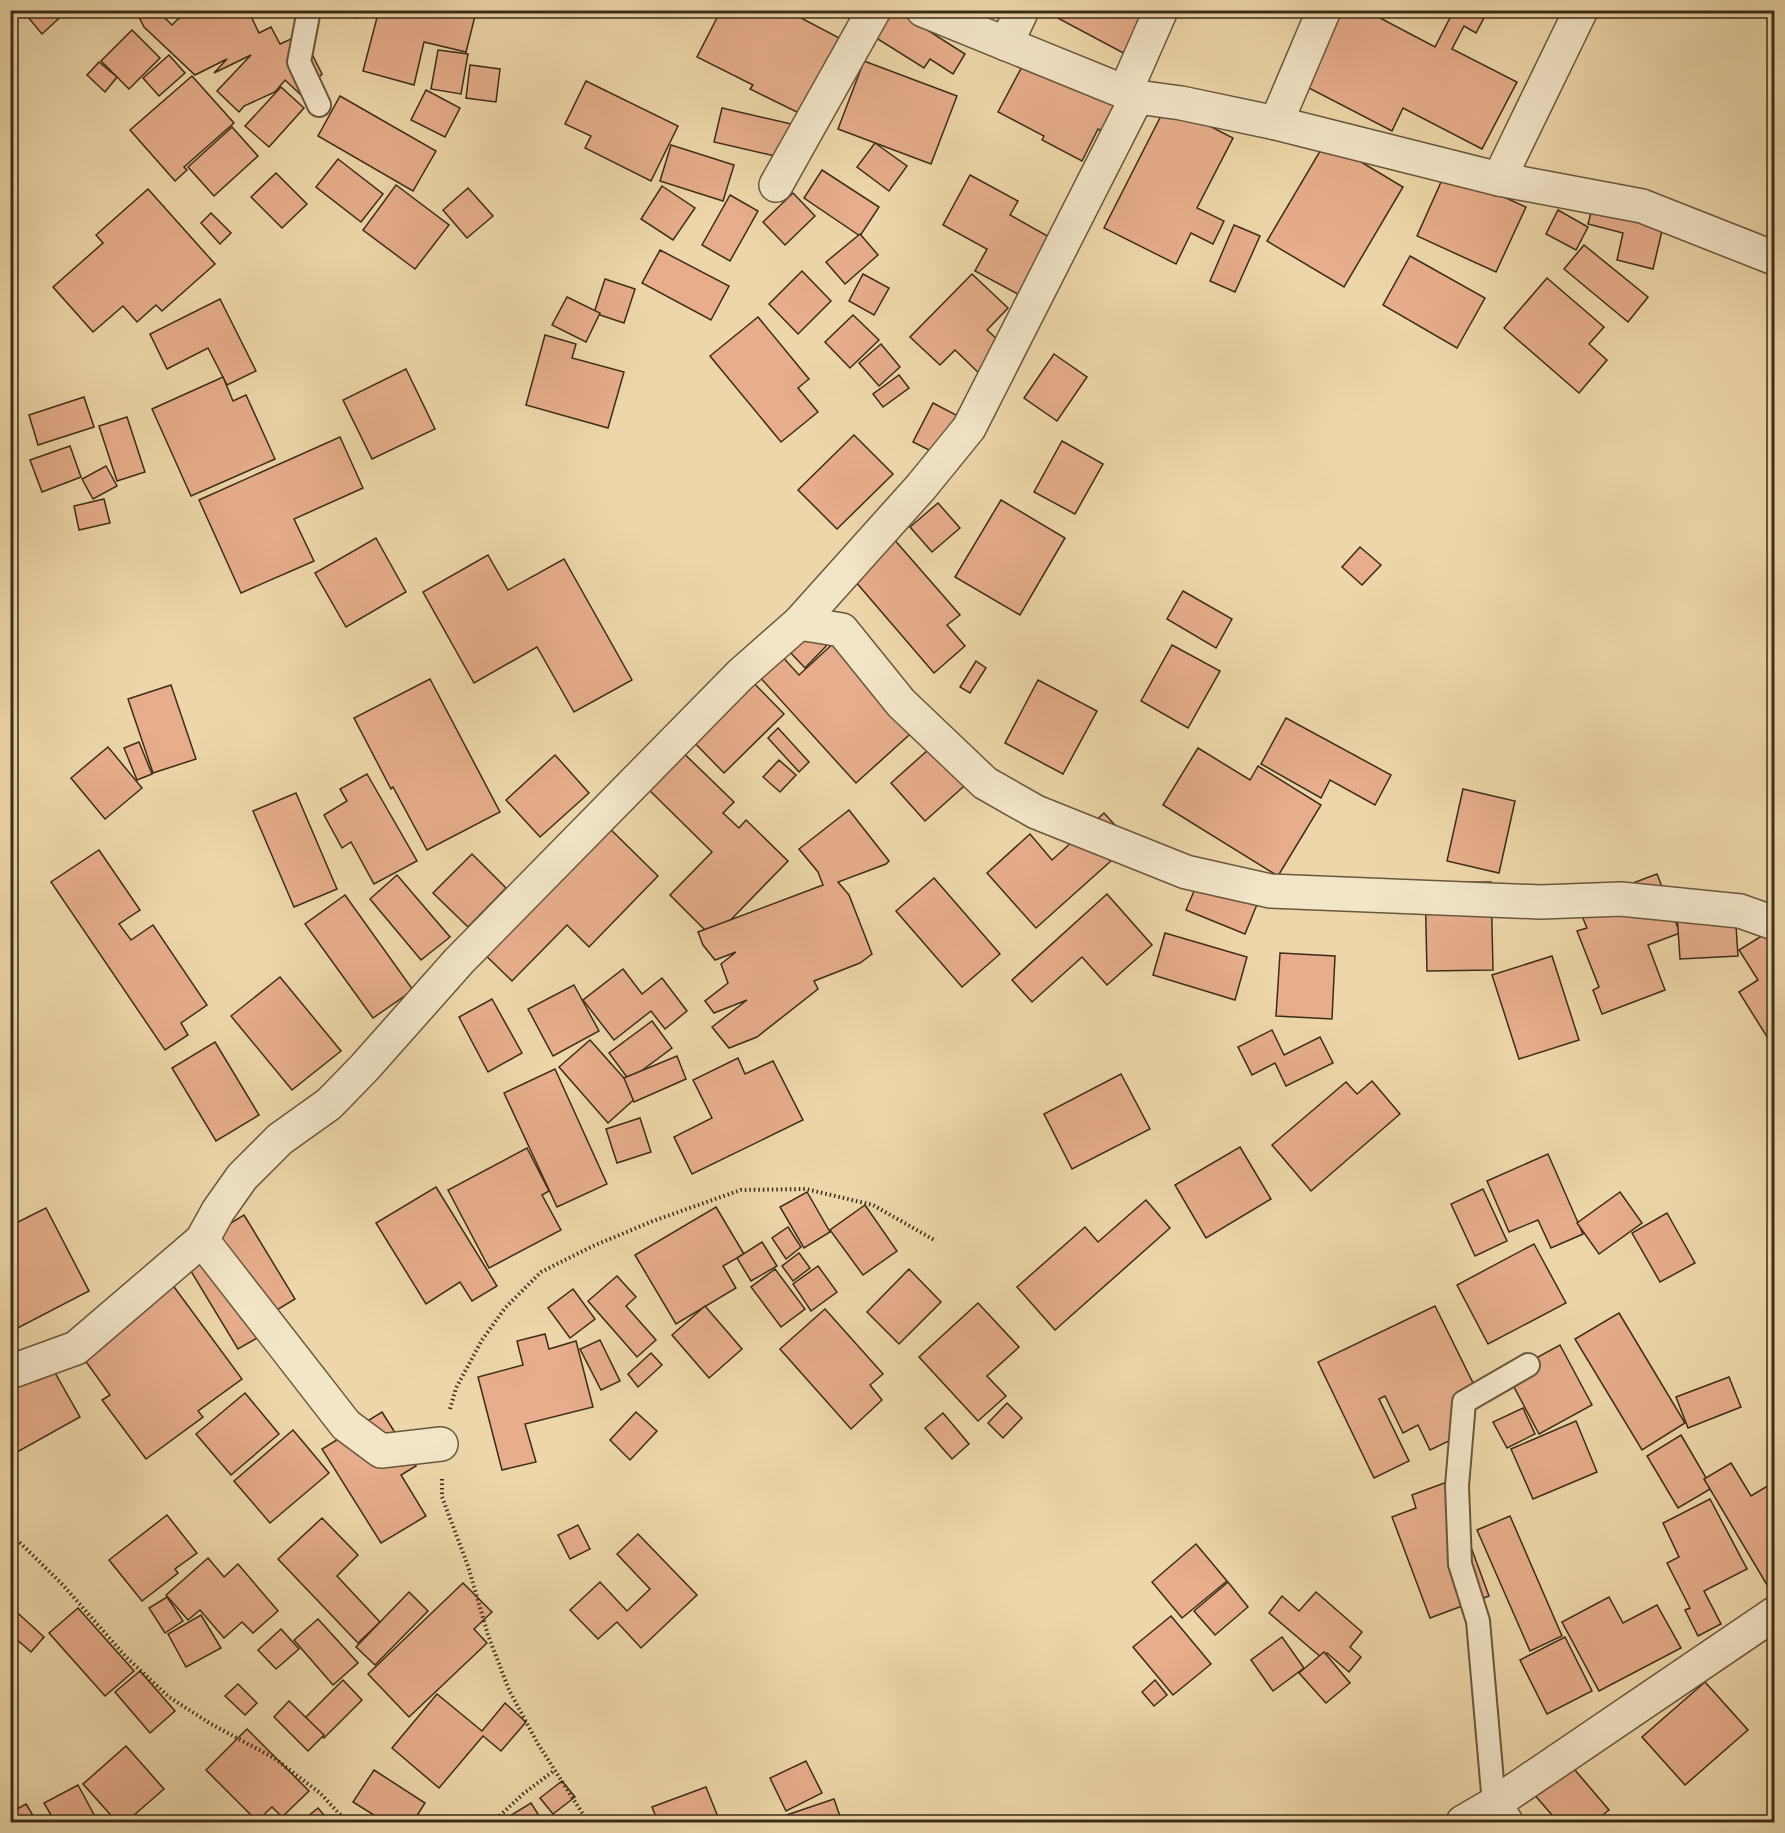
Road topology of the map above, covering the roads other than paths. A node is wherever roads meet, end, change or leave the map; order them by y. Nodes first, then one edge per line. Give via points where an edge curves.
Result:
1 (309, 10) edge
2 (874, 10) edge
3 (923, 10) edge
4 (1022, 10) edge
5 (1161, 10) edge
6 (1324, 10) edge
7 (1581, 10) edge
8 (1006, 44) junction
9 (1131, 94) junction
10 (319, 105) dead end
11 (1276, 123) junction
12 (1499, 179) junction
13 (777, 185) dead end
14 (1774, 258) edge
15 (798, 623) junction
16 (1774, 923) edge
17 (202, 1240) junction
18 (1528, 1365) dead end
19 (10, 1371) edge
20 (441, 1444) road end
21 (1774, 1614) edge
22 (1500, 1813) edge
23 (1463, 1822) edge

1 - 10 lane via 299,62
2 - 13 street
3 - 8 street
4 - 8 street
5 - 9 street
6 - 11 street
7 - 12 street
8 - 9 street
9 - 11 street
9 - 15 street via 969,428
11 - 12 street
12 - 14 street via 1642,206
15 - 16 street via 842,630 901,703 986,783 1036,812 1186,872 1270,891 1541,902 1621,899 1740,911
15 - 17 street via 740,675 459,961 328,1104 280,1139 242,1177
17 - 19 street via 76,1348
17 - 20 street via 346,1425 381,1451
18 - 22 lane via 1464,1402 1457,1486 1460,1564 1478,1621
21 - 22 street
22 - 23 street

